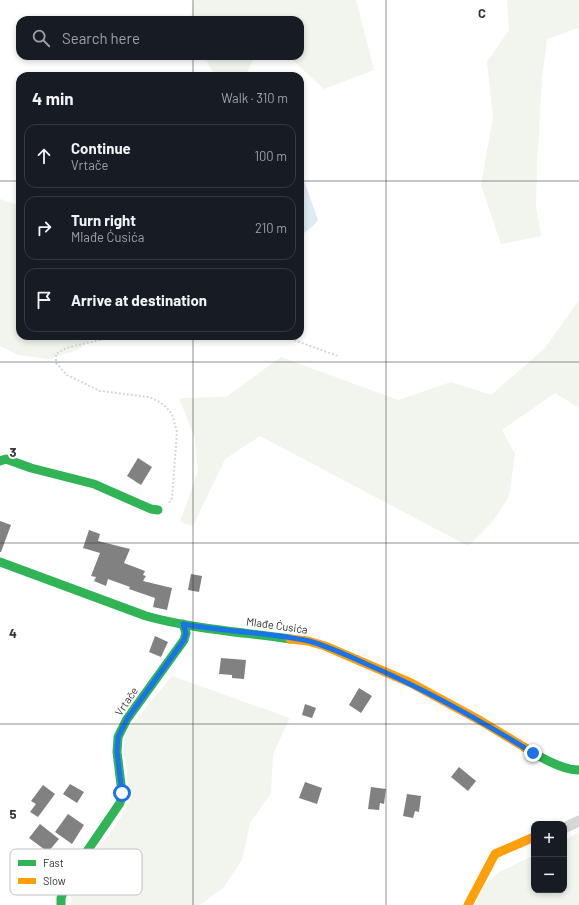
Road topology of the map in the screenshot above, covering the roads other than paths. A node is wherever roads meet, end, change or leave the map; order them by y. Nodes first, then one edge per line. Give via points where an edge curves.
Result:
1 (0, 461) edge
2 (158, 510) road end
3 (0, 562) edge
4 (183, 624) junction
5 (579, 770) edge
6 (579, 821) edge
7 (567, 827) edge
8 (531, 838) edge
9 (89, 849) edge
10 (62, 895) edge
11 (61, 905) edge
12 (468, 905) edge

1 - 2 street via 6,459 94,484
3 - 4 street, Mlađe Ćusića via 146,616
4 - 5 street, Mlađe Ćusića via 308,641 325,646 411,683 551,762
4 - 9 street, Vrtače via 186,633 184,640 127,719 118,737 117,752 122,793 120,803
6 - 7 street
8 - 12 street via 495,854
10 - 11 street, Vrtače

